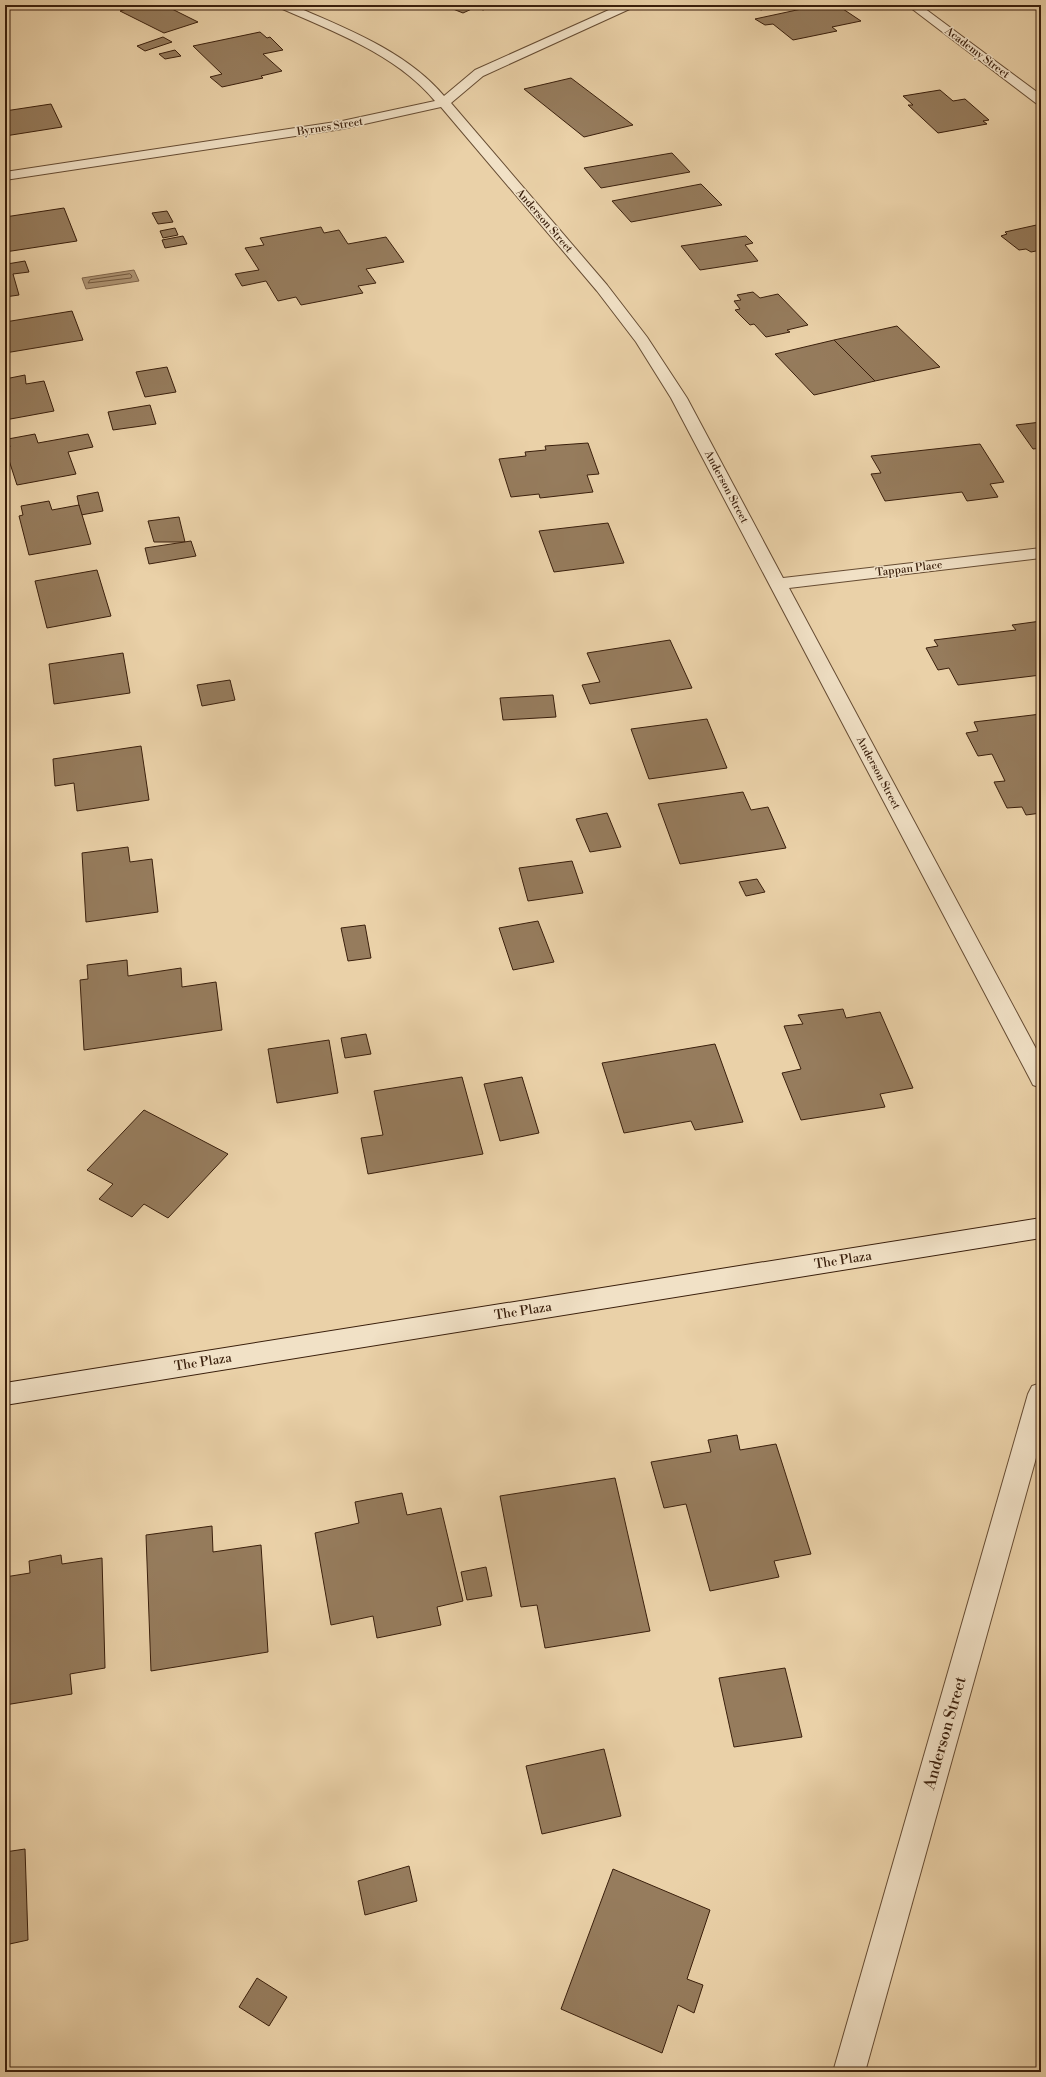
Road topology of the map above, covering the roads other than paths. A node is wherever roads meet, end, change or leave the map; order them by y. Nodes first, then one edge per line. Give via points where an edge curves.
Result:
1 (282, 5) edge
2 (630, 5) edge
3 (913, 5) edge
4 (1041, 101) edge
5 (443, 103) junction
6 (5, 176) edge
7 (1041, 553) edge
8 (778, 584) junction
9 (1041, 1079) edge
10 (1041, 1228) edge
11 (5, 1394) edge
12 (1041, 1394) edge
13 (849, 2072) edge

1 - 5 street, Anderson Street via 393,58 425,83
2 - 5 street, Byrnes Street via 479,73
3 - 4 street, Academy Street
5 - 6 street, Byrnes Street via 342,125
5 - 8 street, Anderson Street via 602,288 642,340 673,386
7 - 8 street, Tappan Place
8 - 9 street, Anderson Street
10 - 11 street, The Plaza
12 - 13 street, Anderson Street

